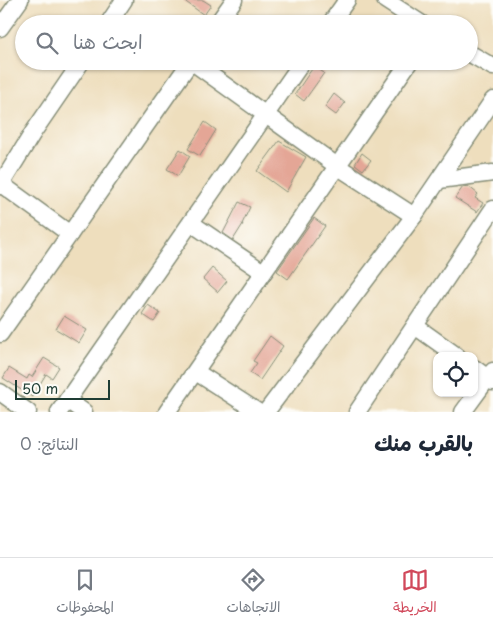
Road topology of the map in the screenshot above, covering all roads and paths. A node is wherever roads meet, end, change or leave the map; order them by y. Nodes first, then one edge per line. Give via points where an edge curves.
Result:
1 (20, 0) edge
2 (234, 0) edge
3 (347, 0) edge
4 (385, 0) edge
5 (118, 2) edge
6 (112, 15) edge
7 (223, 15) edge
8 (336, 15) edge
9 (408, 15) edge
10 (0, 28) edge
11 (478, 58) edge
12 (493, 67) edge
13 (76, 70) edge
14 (185, 70) edge
15 (204, 70) edge
16 (297, 70) edge
17 (404, 70) edge
18 (493, 100) edge
19 (265, 114) junction
20 (337, 166) junction
21 (493, 173) edge
22 (439, 180) junction
23 (0, 185) edge
24 (493, 209) edge
25 (414, 216) junction
26 (191, 223) junction
27 (70, 234) junction
28 (263, 272) junction
29 (415, 326) junction
30 (0, 334) edge
31 (451, 352) edge
32 (478, 370) edge
33 (196, 372) junction
34 (491, 377) edge
35 (0, 392) edge
36 (63, 406) edge
37 (470, 408) edge
38 (28, 412) edge
39 (84, 412) edge
40 (167, 412) edge
41 (258, 412) edge
42 (266, 412) edge
43 (357, 412) edge

1 - 10 street
2 - 7 street
3 - 8 street
4 - 9 street
5 - 6 street
11 - 12 street
13 - 23 street
14 - 27 street
15 - 19 street
16 - 19 street
17 - 20 street
18 - 22 street
19 - 20 street
19 - 26 street
20 - 25 street
20 - 28 street
21 - 22 street
22 - 25 street
23 - 27 street
24 - 29 street
25 - 42 street
26 - 28 street
26 - 36 street
27 - 30 street
28 - 33 street
29 - 31 street
29 - 43 street
32 - 34 street
33 - 40 street
33 - 41 street
34 - 37 street
35 - 38 street
36 - 39 street

